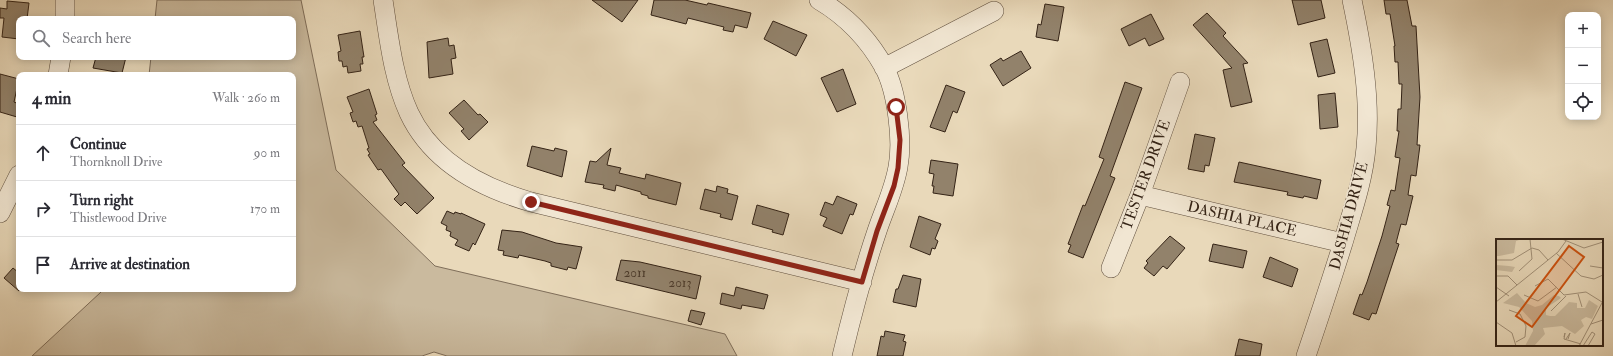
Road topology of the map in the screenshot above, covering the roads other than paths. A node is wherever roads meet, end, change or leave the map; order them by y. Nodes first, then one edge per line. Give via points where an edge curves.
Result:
1 (65, 0) edge
2 (383, 0) edge
3 (819, 0) edge
4 (1352, 0) edge
5 (994, 11) dead end
6 (65, 16) edge
7 (60, 60) edge
8 (884, 68) junction
9 (58, 72) edge
10 (1180, 82) dead end
11 (16, 181) edge
12 (1140, 195) junction
13 (0, 213) edge
14 (1343, 243) junction
15 (1111, 268) dead end
16 (862, 282) junction
17 (842, 356) edge
18 (1306, 356) edge

1 - 6 street
2 - 16 street via 394,66 409,113 420,132 437,152 477,182 531,202
3 - 8 street via 846,19 870,46
4 - 14 street, DASHIA DRIVE via 1362,52 1366,95 1366,148 1357,194
5 - 8 street
7 - 9 street
8 - 16 street via 896,107 900,154 894,186
10 - 12 street, TESTER DRIVE
11 - 13 street
12 - 14 street, DASHIA PLACE
12 - 15 street, TESTER DRIVE
14 - 18 street, DASHIA DRIVE
16 - 17 street

